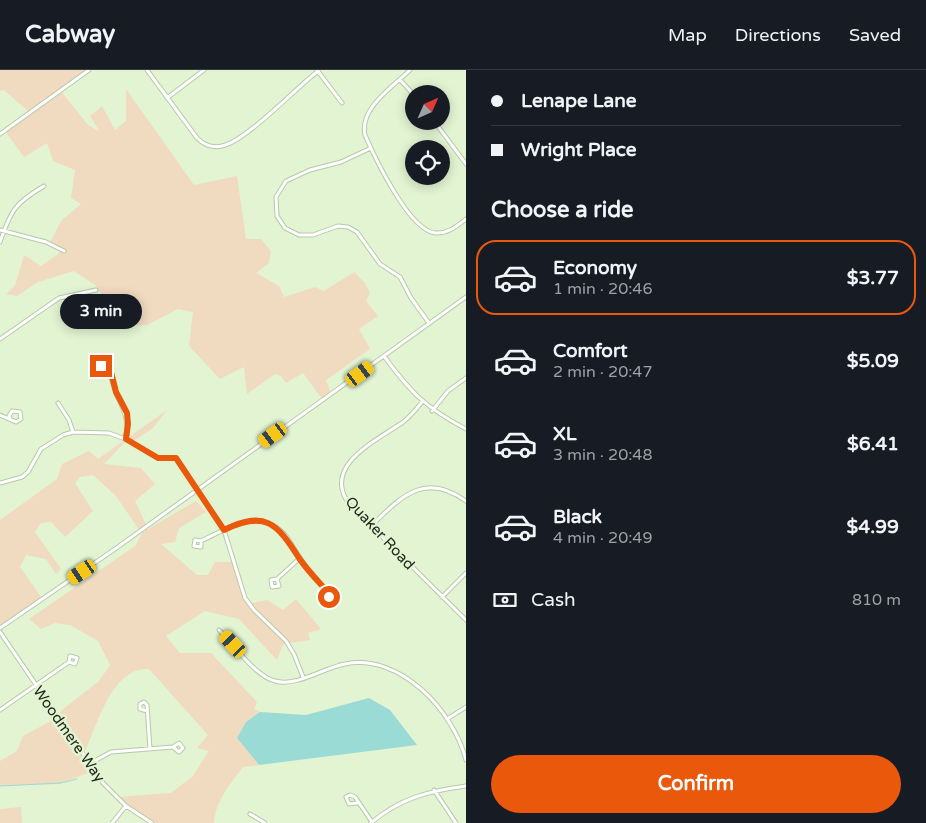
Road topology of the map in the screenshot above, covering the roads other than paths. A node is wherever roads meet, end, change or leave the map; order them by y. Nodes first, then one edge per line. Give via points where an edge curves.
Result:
1 (89, 70) edge
2 (146, 70) edge
3 (204, 70) edge
4 (317, 70) edge
5 (410, 70) edge
6 (400, 80) junction
7 (405, 85) edge
8 (167, 98) junction
9 (342, 103) dead end
10 (441, 130) edge
11 (0, 134) edge
12 (371, 148) junction
13 (466, 164) edge
14 (44, 186) dead end
15 (466, 219) edge
16 (2, 230) edge
17 (0, 242) edge
18 (64, 251) dead end
19 (96, 290) dead end
20 (466, 297) edge
21 (430, 324) junction
22 (0, 338) edge
23 (384, 356) junction
24 (112, 376) junction
25 (466, 378) edge
26 (422, 402) junction
27 (58, 403) dead end
28 (432, 411) junction
29 (0, 415) edge
30 (10, 419) dead end
31 (466, 430) edge
32 (73, 432) junction
33 (126, 439) junction
34 (0, 483) edge
35 (197, 490) junction
36 (466, 501) edge
37 (371, 526) junction
38 (224, 530) junction
39 (201, 541) dead end
40 (300, 558) junction
41 (466, 573) edge
42 (277, 580) dead end
43 (327, 591) dead end
44 (442, 596) junction
45 (466, 620) edge
46 (0, 628) edge
47 (219, 630) dead end
48 (0, 632) edge
49 (69, 662) dead end
50 (303, 677) junction
51 (35, 685) junction
52 (466, 706) edge
53 (0, 710) edge
54 (147, 711) dead end
55 (447, 719) junction
56 (173, 747) dead end
57 (150, 749) junction
58 (466, 760) edge
59 (89, 764) junction
60 (466, 786) edge
61 (434, 790) junction
62 (357, 803) dead end
63 (126, 806) junction
64 (250, 814) dead end
65 (112, 823) edge
66 (152, 823) edge
67 (265, 823) edge
68 (371, 823) edge
69 (456, 823) edge

1 - 11 street
2 - 8 street
3 - 8 street
4 - 8 street via 271,112 235,141 222,147 208,146 197,138
4 - 9 street
5 - 6 street
6 - 7 street
6 - 12 street via 365,118 363,127
10 - 13 street
12 - 15 street via 399,199 423,228 431,232 445,232
12 - 21 street via 286,181 276,197 277,216 285,228 299,235 313,236 338,226 357,232 380,264 400,277
14 - 16 street via 15,205
16 - 17 street
16 - 18 street via 46,242
19 - 22 street via 59,298
20 - 21 street
21 - 23 street
23 - 26 street
23 - 35 street
24 - 24 street via 108,366 102,364 101,372 107,378
24 - 33 street via 128,418
25 - 28 street via 448,391
26 - 28 street
26 - 37 street, Quaker Road via 408,418 352,458 343,471 341,485 344,495
27 - 32 street
28 - 31 street
29 - 30 street
32 - 33 street via 101,432
32 - 34 street via 41,449 22,478
33 - 35 street via 158,458 176,458
35 - 38 street
35 - 46 street
36 - 37 street via 436,489 415,490 399,498
37 - 44 street, Quaker Road
38 - 39 street
38 - 40 street via 243,522 266,522 284,534
38 - 50 street via 245,598 286,641
40 - 42 street
40 - 43 street
41 - 44 street
44 - 45 street, Quaker Road
47 - 50 street via 268,679 283,682
48 - 51 street, Woodmere Way
49 - 51 street
50 - 55 street via 351,663 381,665 409,678
51 - 53 street
51 - 59 street, Woodmere Way
52 - 55 street
54 - 57 street
55 - 58 street via 460,741
56 - 57 street
57 - 59 street via 111,752
59 - 63 street, Woodmere Way
60 - 61 street
61 - 68 street via 396,804
61 - 69 street
62 - 68 street
63 - 65 street
63 - 66 street, Woodmere Way
64 - 67 street

